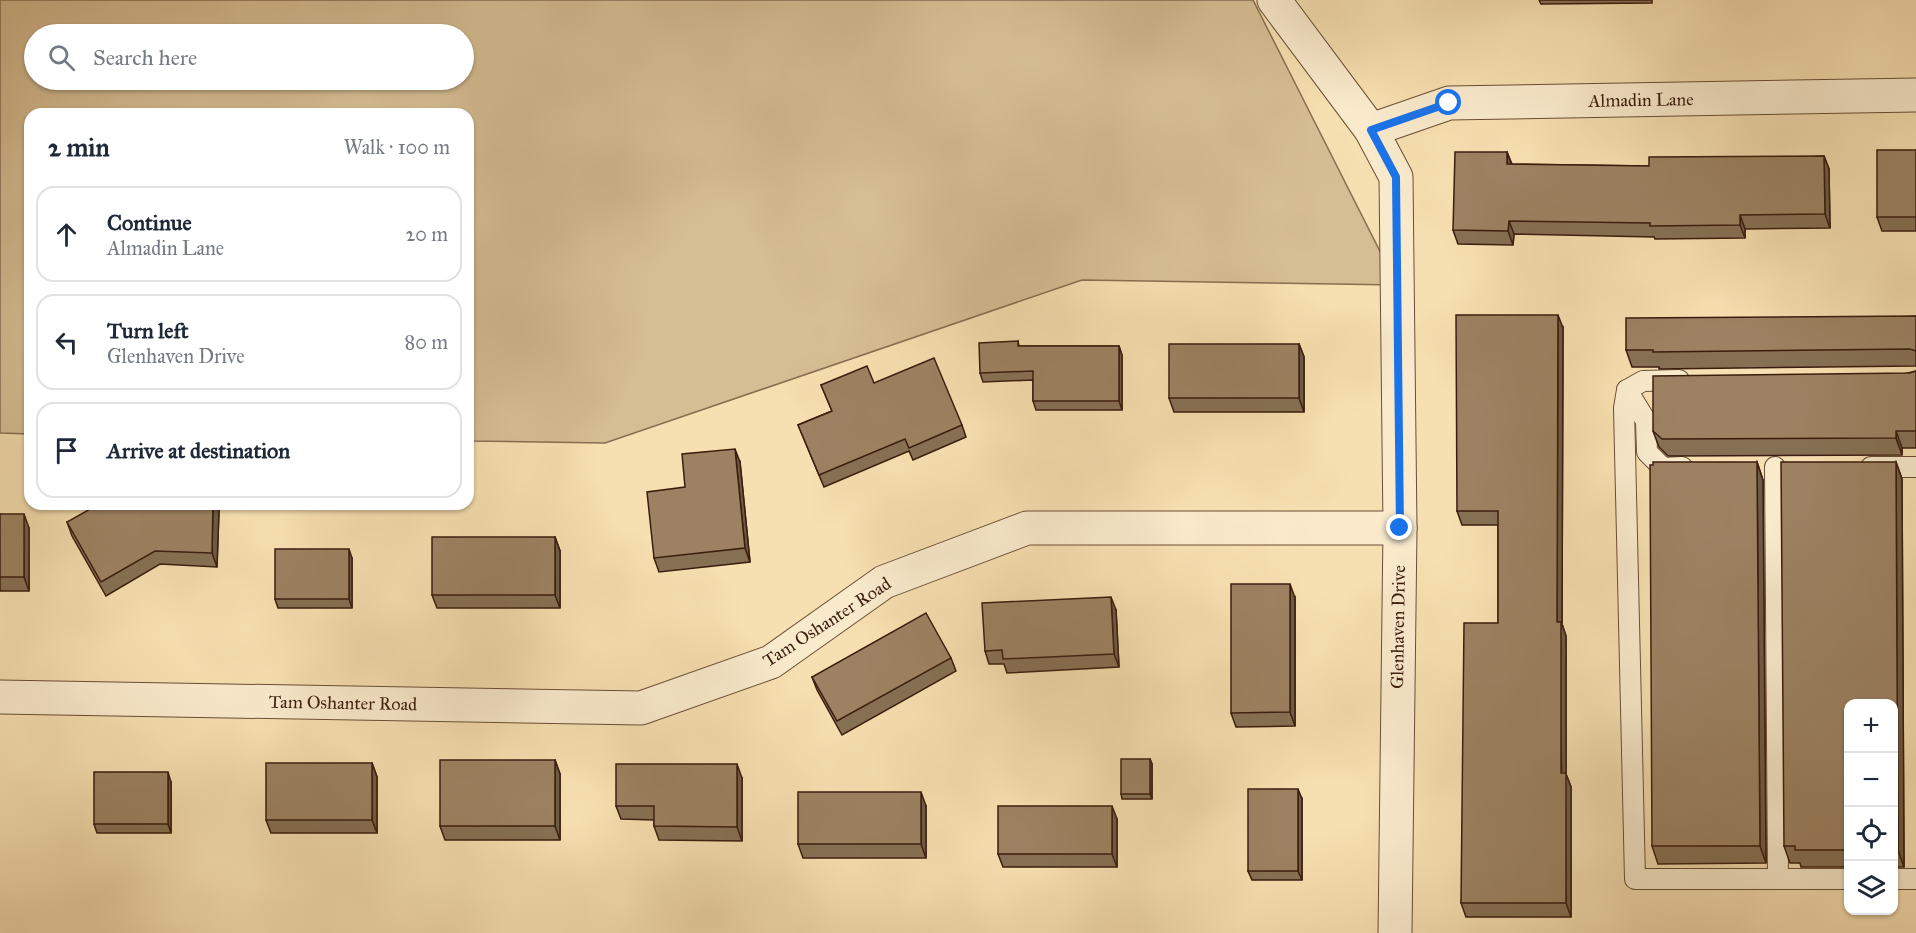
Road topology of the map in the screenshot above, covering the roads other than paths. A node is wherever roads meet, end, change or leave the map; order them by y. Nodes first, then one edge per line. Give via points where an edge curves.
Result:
1 (1274, 0) edge
2 (1916, 95) edge
3 (1371, 130) junction
4 (1702, 380) edge
5 (1627, 390) junction
6 (1916, 466) edge
7 (1696, 467) edge
8 (1752, 467) edge
9 (1775, 467) junction
10 (1798, 467) edge
11 (1857, 467) edge
12 (1400, 528) junction
13 (0, 697) edge
14 (1778, 879) junction
15 (1844, 879) edge
16 (1898, 879) edge
17 (1916, 879) edge
18 (1395, 933) edge

1 - 3 street, Glenhaven Drive
2 - 3 street, Almadin Lane via 1449,103
3 - 12 street, Glenhaven Drive via 1396,177
4 - 5 lane via 1643,381
5 - 7 lane via 1646,421 1647,452 1663,468
5 - 14 lane via 1624,408 1635,879
6 - 11 lane
8 - 9 lane
9 - 10 lane
9 - 14 lane
12 - 13 street, Tam Oshanter Road via 1027,528 884,582 771,662 641,708
12 - 18 street, Glenhaven Drive
14 - 15 lane
16 - 17 lane

